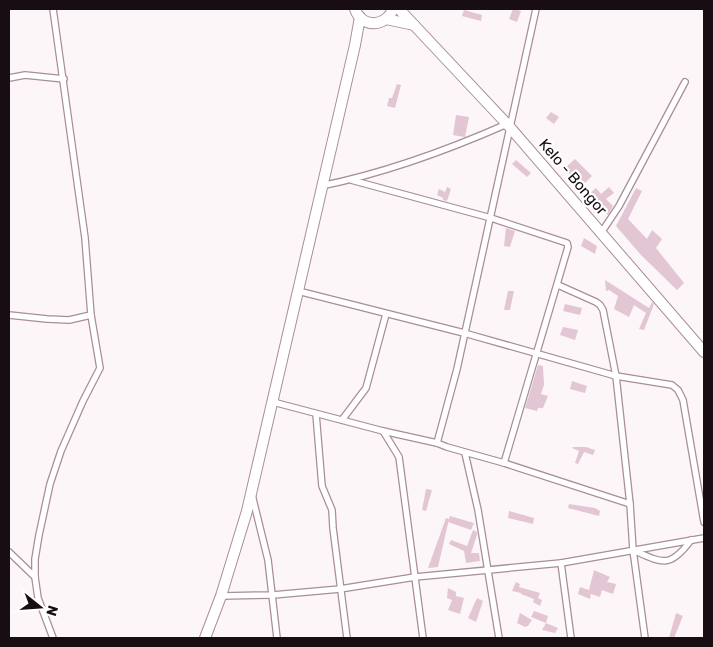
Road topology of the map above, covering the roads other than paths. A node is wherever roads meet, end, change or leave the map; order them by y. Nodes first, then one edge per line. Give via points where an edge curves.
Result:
1 (53, 9) edge
2 (393, 9) edge
3 (399, 9) edge
4 (536, 9) edge
5 (358, 13) edge
6 (386, 19) junction
7 (374, 24) junction
8 (414, 25) junction
9 (355, 44) junction
10 (9, 78) edge
11 (64, 79) junction
12 (685, 82) dead end
13 (509, 126) junction
14 (351, 180) junction
15 (321, 186) junction
16 (491, 218) junction
17 (601, 232) junction
18 (558, 285) junction
19 (298, 291) junction
20 (386, 314) junction
21 (9, 315) edge
22 (91, 315) junction
23 (464, 333) junction
24 (536, 352) junction
25 (704, 352) edge
26 (616, 376) junction
27 (273, 402) junction
28 (316, 414) junction
29 (342, 420) junction
30 (383, 431) junction
31 (437, 443) junction
32 (465, 453) junction
33 (504, 463) junction
34 (252, 493) junction
35 (630, 504) junction
36 (704, 522) edge
37 (704, 538) edge
38 (691, 540) junction
39 (633, 550) junction
40 (9, 552) edge
41 (561, 563) junction
42 (489, 569) junction
43 (35, 577) junction
44 (414, 577) junction
45 (340, 589) junction
46 (273, 594) junction
47 (221, 596) junction
48 (53, 638) edge
49 (205, 638) edge
50 (278, 638) edge
51 (347, 638) edge
52 (423, 638) edge
53 (499, 638) edge
54 (571, 638) edge
55 (645, 638) edge

1 - 11 street
2 - 6 highway
3 - 8 highway, Kelo - Bongor
4 - 13 street
5 - 7 highway via 368,23
5 - 9 highway
6 - 7 highway
6 - 8 highway
7 - 9 highway
8 - 13 highway, Kelo - Bongor
9 - 15 highway
10 - 11 street via 25,75
11 - 22 street via 85,238
12 - 17 street via 619,206
13 - 14 street
13 - 16 street
13 - 17 highway, Kelo - Bongor
14 - 15 street
14 - 16 street
15 - 19 highway
16 - 18 street via 567,243
16 - 23 street
17 - 25 highway, Kelo - Bongor
18 - 24 street
18 - 26 street via 600,305
19 - 20 street
19 - 27 highway
20 - 23 street
20 - 29 street via 366,388
21 - 22 street via 69,320
22 - 43 street via 100,368 79,409 50,484 34,559
23 - 24 street
23 - 31 street
24 - 26 street
24 - 33 street
26 - 35 street
26 - 36 street via 664,383 678,390 683,400
27 - 28 street
27 - 34 highway
28 - 29 street
28 - 45 street via 322,486 333,514
29 - 30 street
30 - 31 street
30 - 44 street via 399,457
31 - 32 street
32 - 33 street
32 - 42 street
33 - 35 street
34 - 46 street
34 - 47 highway
35 - 39 street
37 - 38 street
38 - 39 street
38 - 39 street via 670,561 658,562
39 - 41 street
39 - 55 street
40 - 43 street
41 - 42 street
41 - 54 street
42 - 44 street
42 - 53 street
43 - 48 street via 38,598
44 - 45 street
44 - 52 street
45 - 46 street
45 - 51 street
46 - 47 street
46 - 50 street
47 - 49 highway

